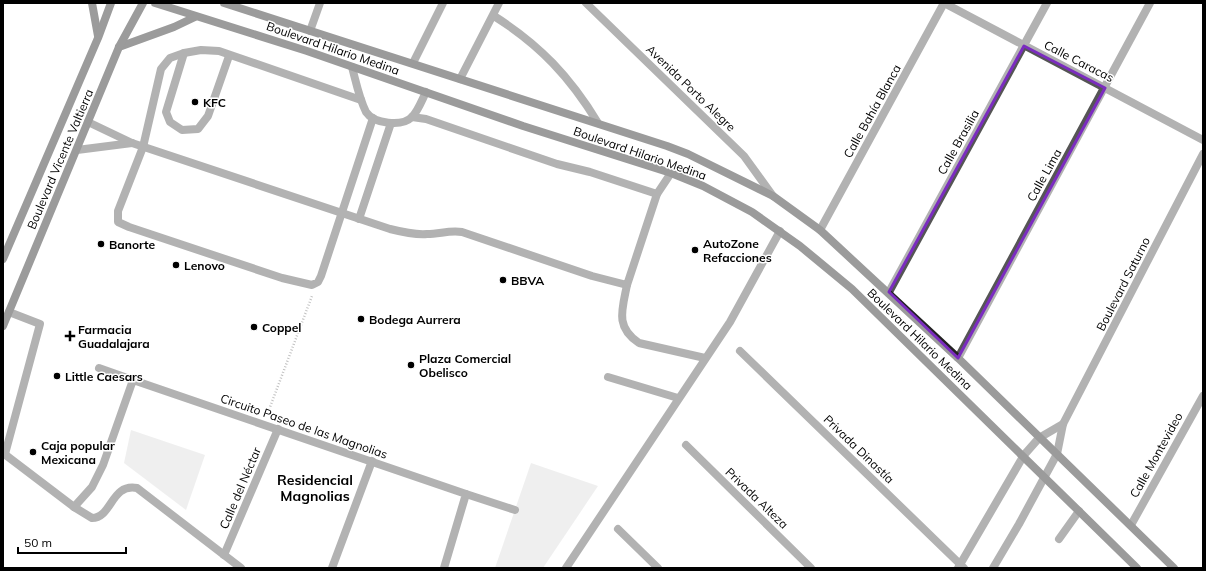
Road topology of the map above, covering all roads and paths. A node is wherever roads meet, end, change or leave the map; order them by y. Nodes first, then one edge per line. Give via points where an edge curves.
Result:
1 (92, 3) edge
2 (111, 3) edge
3 (143, 3) edge
4 (155, 3) edge
5 (224, 3) edge
6 (320, 3) edge
7 (443, 3) edge
8 (500, 3) edge
9 (586, 3) edge
10 (944, 3) edge
11 (1047, 3) edge
12 (1150, 3) edge
13 (494, 16) junction
14 (195, 17) junction
15 (310, 31) junction
16 (98, 38) junction
17 (1024, 46) junction
18 (119, 47) junction
19 (184, 53) junction
20 (230, 56) junction
21 (412, 63) junction
22 (352, 67) junction
23 (460, 79) junction
24 (1105, 88) junction
25 (426, 92) junction
26 (361, 100) junction
27 (412, 117) junction
28 (373, 118) junction
29 (88, 122) junction
30 (391, 123) junction
31 (598, 123) junction
32 (1203, 140) edge
33 (132, 143) junction
34 (143, 147) junction
35 (77, 150) junction
36 (1203, 154) edge
37 (670, 173) junction
38 (657, 194) junction
39 (773, 196) junction
40 (343, 214) junction
41 (359, 219) junction
42 (820, 230) junction
43 (780, 231) junction
44 (3, 257) edge
45 (318, 282) junction
46 (627, 285) junction
47 (889, 292) junction
48 (9, 312) junction
49 (3, 326) edge
50 (740, 352) dead end
51 (706, 358) junction
52 (958, 358) junction
53 (99, 368) dead end
54 (608, 377) dead end
55 (133, 380) junction
56 (1203, 396) edge
57 (678, 398) junction
58 (264, 424) junction
59 (1063, 424) junction
60 (278, 429) junction
61 (1039, 438) junction
62 (686, 445) dead end
63 (4, 453) edge
64 (1057, 454) junction
65 (1024, 455) junction
66 (372, 462) junction
67 (1045, 477) junction
68 (466, 494) junction
69 (74, 507) junction
70 (515, 510) dead end
71 (1079, 511) junction
72 (1131, 525) junction
73 (618, 529) dead end
74 (1059, 540) dead end
75 (224, 555) junction
76 (961, 567) edge
77 (241, 568) edge
78 (332, 568) edge
79 (444, 568) edge
80 (566, 568) edge
81 (658, 568) edge
82 (811, 568) edge
83 (993, 568) edge
84 (1137, 568) edge
85 (1174, 568) edge

1 - 16 main road
2 - 16 main road, Boulevard Vicente Valtierra
3 - 18 main road, Boulevard Vicente Valtierra
4 - 14 main road, Boulevard Hilario Medina
5 - 15 main road, Boulevard Hilario Medina
6 - 15 street
7 - 21 street
8 - 13 street
9 - 39 street, Avenida Porto Alegre via 744,156
10 - 17 street, Calle Caracas
10 - 42 street, Calle Bahía Blanca
11 - 17 street, Calle Brasilia
12 - 24 street, Calle Lima
13 - 23 street
13 - 31 street via 533,43 557,67 579,92
14 - 18 main road
14 - 22 main road, Boulevard Hilario Medina
15 - 21 main road, Boulevard Hilario Medina
16 - 44 main road, Boulevard Vicente Valtierra
17 - 24 street, Calle Caracas
17 - 47 street, Calle Brasilia
18 - 29 main road, Boulevard Vicente Valtierra
19 - 20 street via 218,51
19 - 20 street via 166,112 170,122 182,130 198,129 208,116
19 - 34 street via 170,58 161,69
20 - 26 street
21 - 23 main road, Boulevard Hilario Medina
22 - 25 main road, Boulevard Hilario Medina
22 - 26 street
23 - 31 main road, Boulevard Hilario Medina
24 - 32 street, Calle Caracas
24 - 52 street, Calle Lima
25 - 27 street
25 - 37 main road, Boulevard Hilario Medina
26 - 28 street via 367,114
27 - 30 street
27 - 38 street via 426,119 557,164
28 - 30 street
28 - 40 street
29 - 33 street
29 - 35 main road, Boulevard Vicente Valtierra
30 - 41 street
31 - 39 main road, Boulevard Hilario Medina via 688,154
33 - 34 street
33 - 35 street
34 - 40 street
34 - 45 street via 120,206 118,222 304,285
35 - 48 main road, Boulevard Vicente Valtierra
36 - 59 street, Boulevard Saturno
37 - 38 street
37 - 43 main road, Boulevard Hilario Medina via 730,200
38 - 46 street
39 - 42 main road, Boulevard Hilario Medina
40 - 41 street
40 - 45 street
41 - 46 street via 410,234 451,230 462,232 592,276
42 - 47 main road, Boulevard Hilario Medina
43 - 51 street via 730,322
43 - 65 main road, Boulevard Hilario Medina via 852,289
45 - 58 path
46 - 51 street via 622,322 632,338 639,343
47 - 52 main road, Boulevard Hilario Medina
48 - 49 main road, Boulevard Vicente Valtierra
48 - 63 street via 40,324
50 - 76 street, Privada Dinastía
51 - 57 street
52 - 61 main road, Boulevard Hilario Medina
53 - 55 street, Circuito Paseo de las Magnolias
54 - 57 street
55 - 58 street, Circuito Paseo de las Magnolias
55 - 69 street via 103,466 92,487
56 - 72 street, Calle Montevideo
57 - 80 street
58 - 60 street, Circuito Paseo de las Magnolias
59 - 61 street
59 - 64 street, Boulevard Saturno
60 - 66 street, Circuito Paseo de las Magnolias
60 - 75 street, Calle del Néctar
61 - 64 main road, Boulevard Hilario Medina
61 - 65 street
62 - 82 street, Privada Alteza
63 - 69 street
64 - 67 street, Boulevard Saturno
64 - 72 main road, Boulevard Hilario Medina
65 - 67 main road, Boulevard Hilario Medina
65 - 76 street
66 - 68 street, Circuito Paseo de las Magnolias
66 - 78 street
67 - 71 main road, Boulevard Hilario Medina
67 - 83 street, Boulevard Saturno
68 - 70 street, Circuito Paseo de las Magnolias
68 - 79 street
69 - 75 street via 88,516 97,518 117,494 131,487 137,488
71 - 74 street
71 - 84 main road, Boulevard Hilario Medina
72 - 85 main road, Boulevard Hilario Medina
73 - 81 street
75 - 77 street

